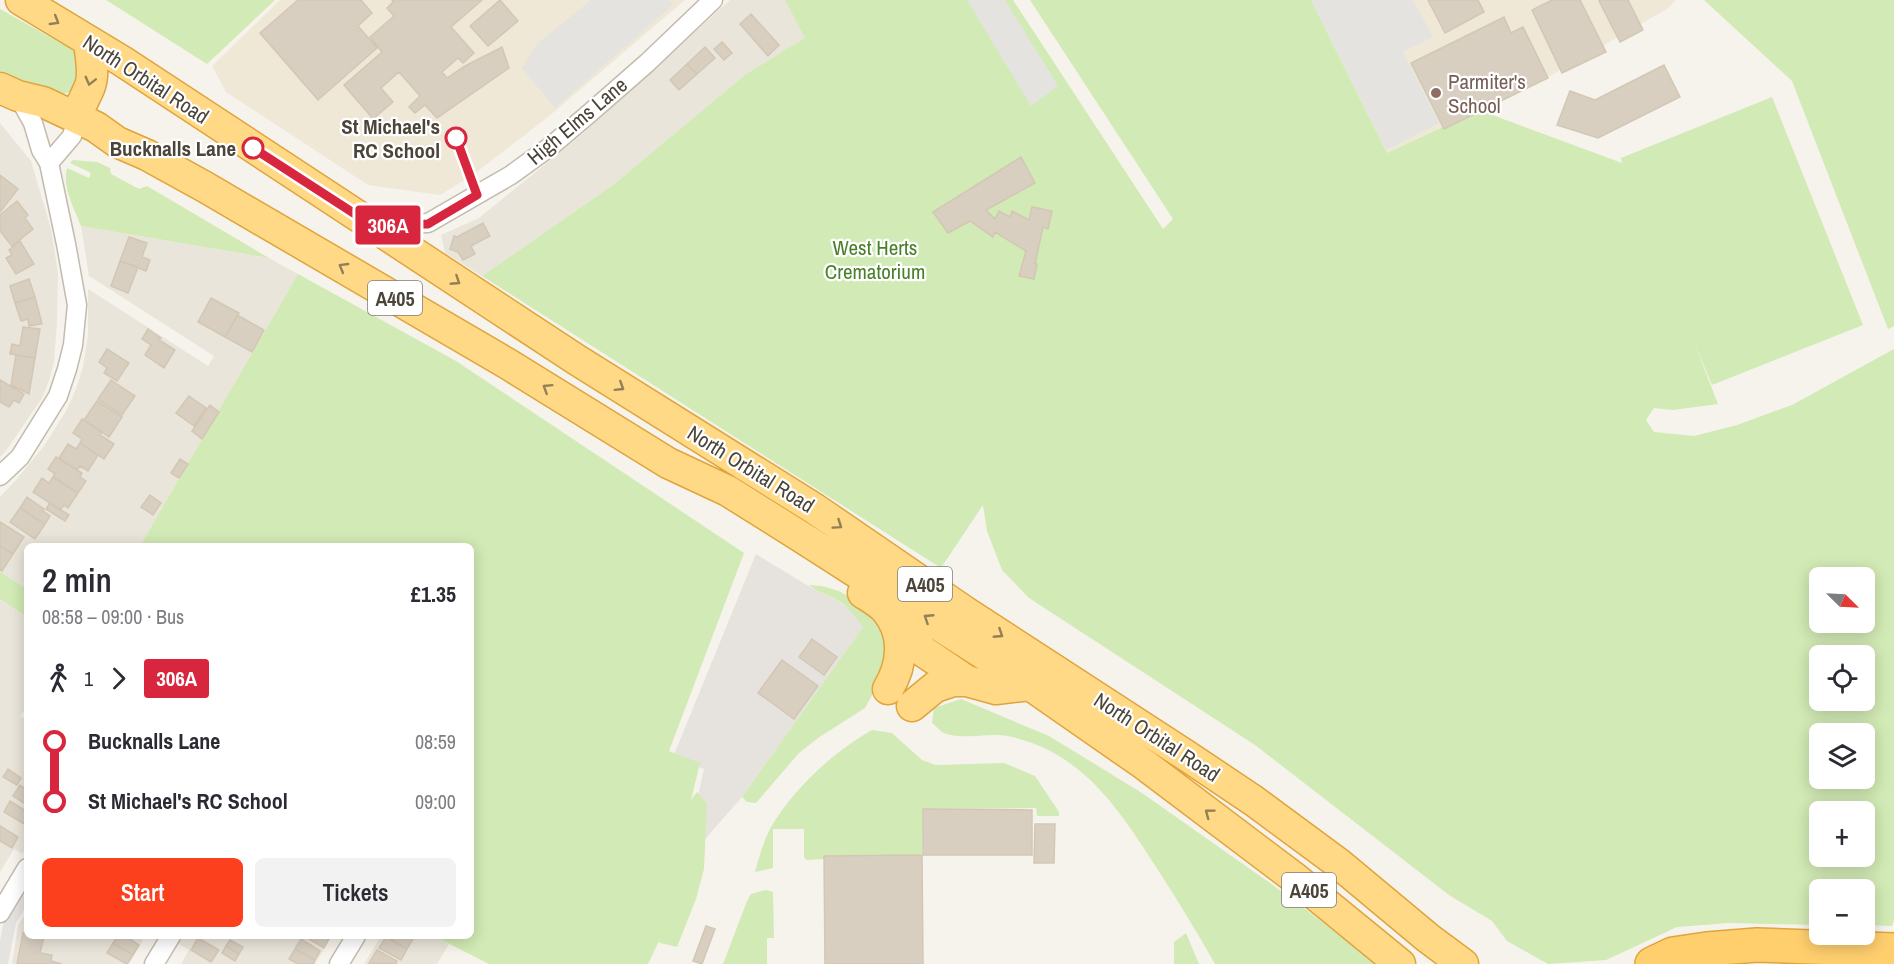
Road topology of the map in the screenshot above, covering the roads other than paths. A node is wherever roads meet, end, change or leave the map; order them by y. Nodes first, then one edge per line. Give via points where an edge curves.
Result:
1 (21, 0) edge
2 (713, 0) edge
3 (89, 42) junction
4 (9, 92) edge
5 (75, 127) junction
6 (49, 163) junction
7 (428, 224) junction
8 (372, 225) junction
9 (427, 262) junction
10 (668, 463) junction
11 (0, 476) edge
12 (899, 635) junction
13 (967, 681) junction
14 (1030, 685) junction
15 (888, 689) dead end
16 (912, 706) dead end
17 (24, 873) edge
18 (0, 913) edge
19 (169, 939) edge
20 (354, 939) edge
21 (1894, 950) edge
22 (154, 964) edge
23 (339, 964) edge
24 (1400, 964) edge
25 (1463, 964) edge
26 (1652, 964) edge

1 -> 3 highway, North Orbital Road / A405
2 - 7 street, High Elms Lane via 550,146 511,175
3 -> 5 highway via 90,85 80,104
3 - 8 highway, North Orbital Road / A405
4 - 5 highway, North Orbital Road / A405 via 43,102
4 - 6 street via 33,123
5 - 6 street
10 -> 5 highway, North Orbital Road / A405 via 256,216 96,127
6 - 11 street via 76,305 73,345 58,396 20,457
7 - 8 street, High Elms Lane
7 - 9 street
8 - 9 highway, North Orbital Road / A405
9 -> 25 highway, North Orbital Road / A405 via 815,509 1254,801
10 - 12 highway, A405 via 871,598 885,609
14 -> 10 highway, North Orbital Road / A405 via 728,491
12 - 13 highway via 909,638
12 - 15 highway, A405 via 899,664
13 - 14 highway via 996,689
13 - 16 highway via 942,683
24 -> 14 highway, North Orbital Road / A405 via 1145,765
17 - 18 street
19 - 22 street
20 - 23 street
21 - 26 highway via 1757,945 1673,954

